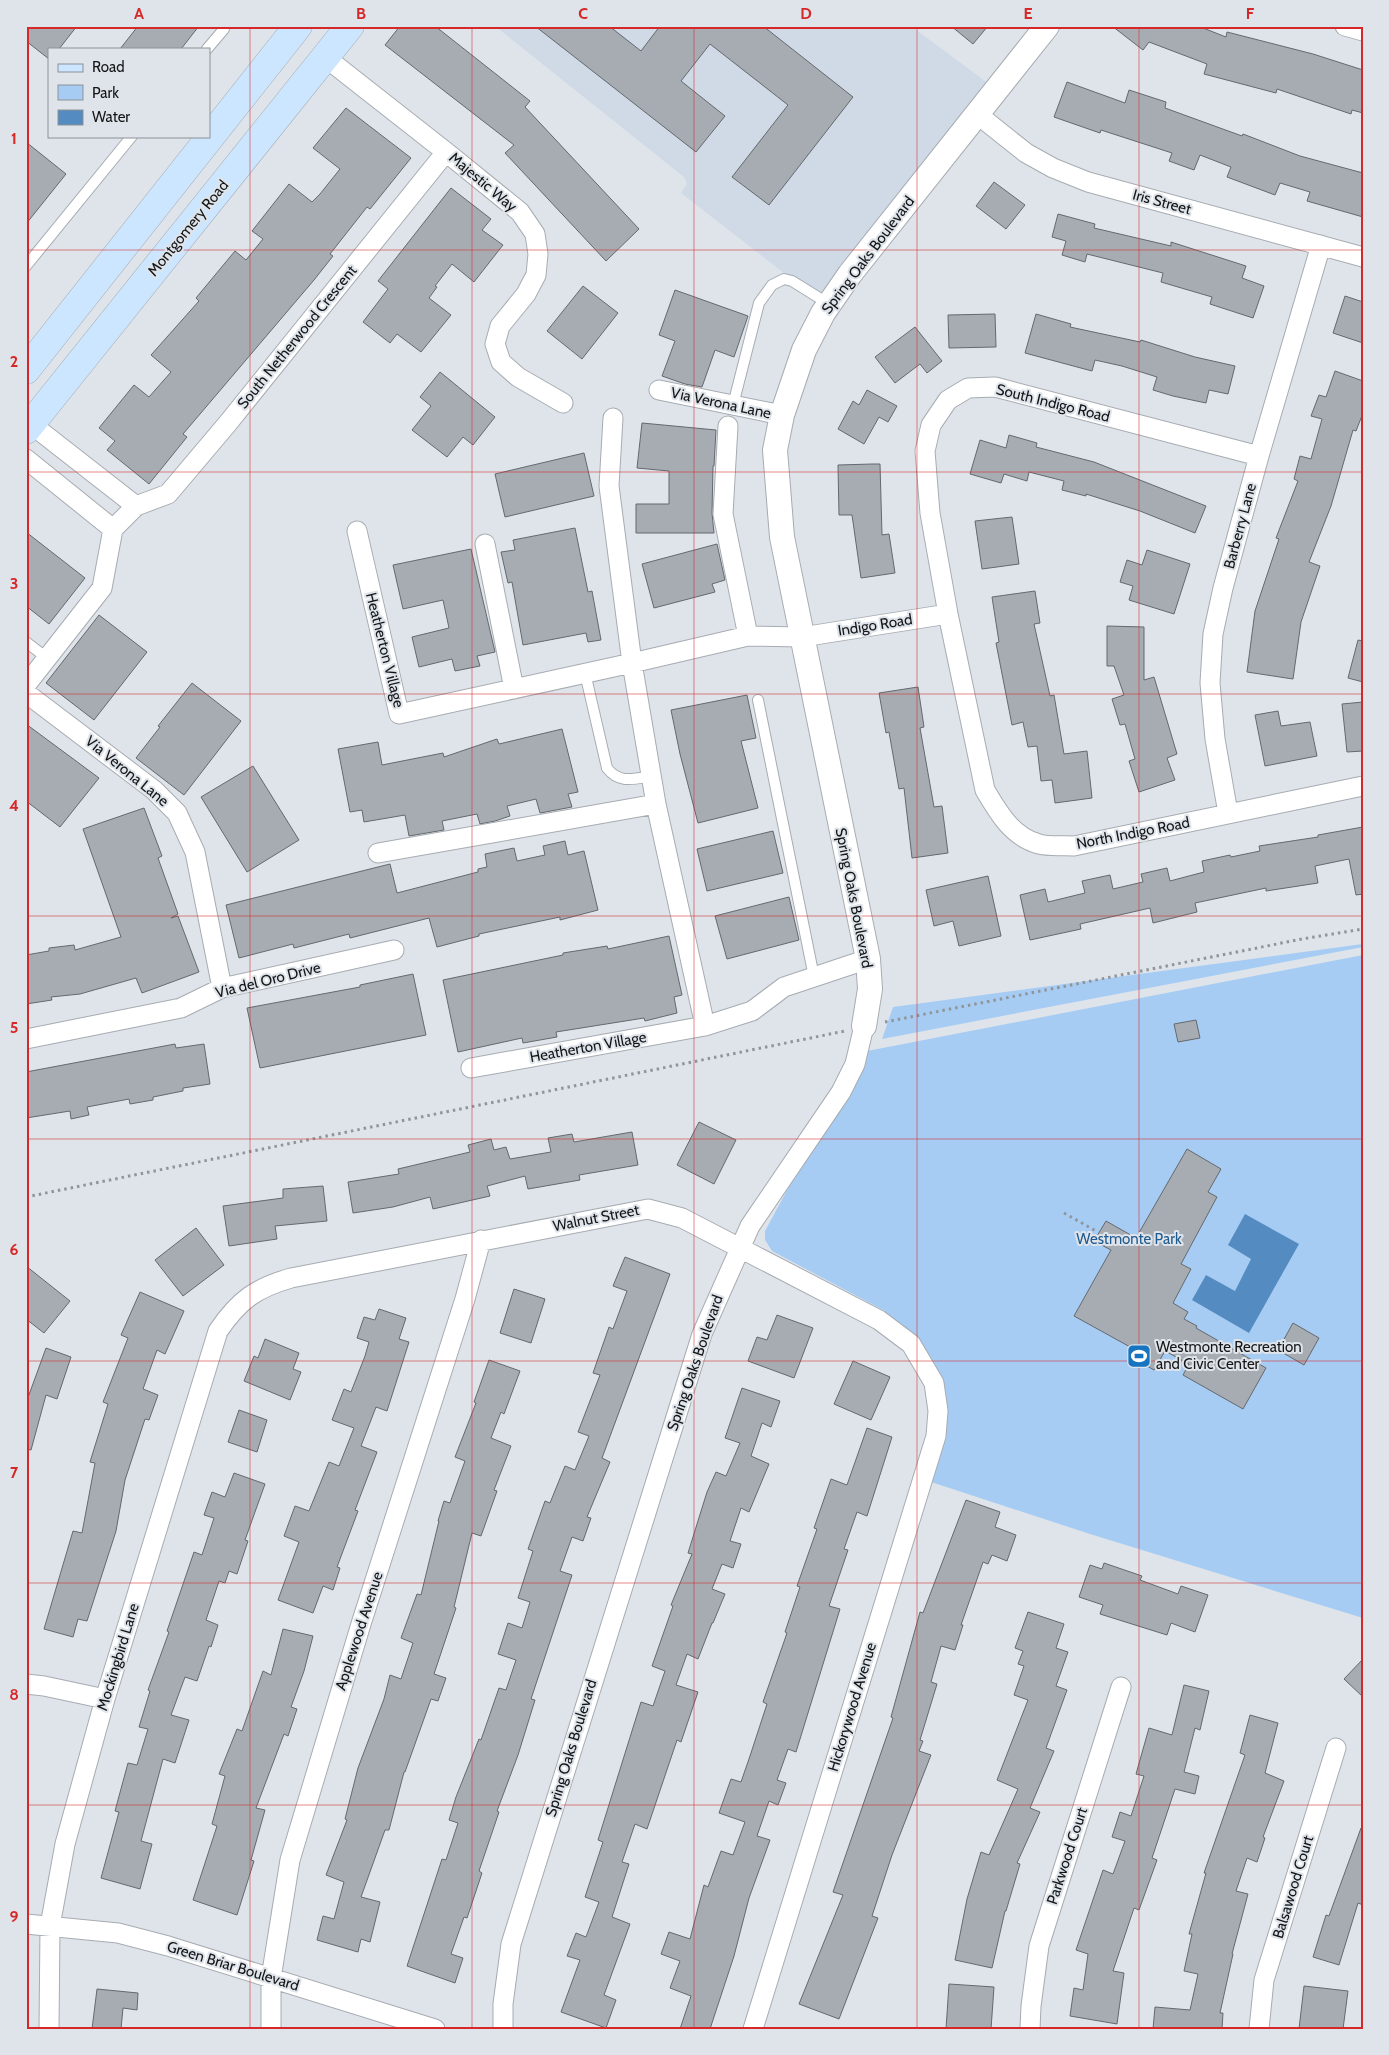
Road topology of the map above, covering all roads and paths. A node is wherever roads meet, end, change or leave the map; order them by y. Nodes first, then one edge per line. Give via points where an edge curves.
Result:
1 (298, 26) edge
2 (350, 26) edge
3 (1047, 26) edge
4 (1344, 26) edge
5 (224, 29) dead end
6 (1363, 31) edge
7 (208, 48) edge
8 (325, 57) junction
9 (977, 114) junction
10 (210, 137) edge
11 (130, 138) edge
12 (209, 138) edge
13 (446, 152) junction
14 (166, 192) junction
15 (197, 217) junction
16 (1321, 245) junction
17 (1363, 257) edge
18 (26, 266) edge
19 (829, 304) junction
20 (26, 370) edge
21 (659, 390) dead end
22 (563, 403) dead end
23 (733, 405) junction
24 (782, 415) junction
25 (613, 418) dead end
26 (28, 425) edge
27 (728, 426) dead end
28 (1259, 456) junction
29 (26, 459) edge
30 (136, 506) junction
31 (112, 529) junction
32 (357, 531) dead end
33 (485, 544) dead end
34 (948, 614) junction
35 (748, 636) junction
36 (802, 637) junction
37 (26, 642) edge
38 (47, 658) junction
39 (632, 663) junction
40 (585, 674) junction
41 (26, 685) edge
42 (514, 689) junction
43 (26, 693) edge
44 (758, 700) dead end
45 (651, 776) junction
46 (1363, 786) edge
47 (656, 804) junction
48 (1228, 813) junction
49 (378, 853) dead end
50 (1363, 929) edge
51 (394, 950) dead end
52 (868, 959) junction
53 (814, 977) junction
54 (222, 988) junction
55 (705, 1026) junction
56 (864, 1026) junction
57 (26, 1039) edge
58 (471, 1068) dead end
59 (26, 1197) edge
60 (1064, 1213) dead end
61 (1096, 1231) dead end
62 (481, 1240) junction
63 (740, 1247) junction
64 (242, 1301) joint
65 (934, 1383) joint
66 (26, 1684) edge
67 (1121, 1687) dead end
68 (105, 1699) junction
69 (1336, 1748) dead end
70 (26, 1924) edge
71 (50, 1926) junction
72 (271, 1978) junction
73 (48, 2029) edge
74 (271, 2029) edge
75 (435, 2029) edge
76 (503, 2029) edge
77 (753, 2029) edge
78 (1030, 2029) edge
79 (1259, 2029) edge

1 - 10 main road
2 - 8 main road, Montgomery Road
3 - 9 street, Spring Oaks Boulevard
4 - 6 street
5 - 7 lane
8 - 13 street, Majestic Way
8 - 15 main road, Montgomery Road
9 - 16 street, Iris Street via 1026,153 1088,182
9 - 19 street, Spring Oaks Boulevard
11 - 18 lane
12 - 14 main road
13 - 22 street, Majestic Way via 520,212 534,234 538,254 536,275 526,294 500,326 495,344 501,362 518,377
13 - 30 street, South Netherwood Crescent via 168,494
14 - 15 main road
14 - 20 main road
15 - 26 main road, Montgomery Road
16 - 17 street, Iris Street
16 - 28 street, Barberry Lane
19 - 23 lane via 792,281 784,279 772,285 759,303
19 - 24 street, Spring Oaks Boulevard via 804,350
21 - 23 street, Via Verona Lane
23 - 24 street, Via Verona Lane
24 - 36 street, Spring Oaks Boulevard via 775,450 777,485 782,537
25 - 39 street via 609,486
26 - 30 street
27 - 35 street via 723,514
28 - 34 street, South Indigo Road via 995,387 968,388 948,400 931,425 925,451 930,513
28 - 48 street, Barberry Lane via 1213,634 1210,683 1215,739
29 - 31 street
30 - 31 street
31 - 38 street via 102,588
32 - 42 street, Heatherton Village via 399,714
33 - 42 street
34 - 36 street, Indigo Road
34 - 48 street, North Indigo Road via 984,790 1014,832 1039,844 1074,846
35 - 36 street, Heatherton Village
35 - 39 street, Heatherton Village
36 - 52 street, Spring Oaks Boulevard
37 - 38 lane
38 - 41 street
39 - 40 street, Heatherton Village
39 - 45 street
40 - 42 street, Heatherton Village
40 - 45 lane via 607,768 619,779
43 - 54 street, Via Verona Lane via 154,790 177,813 195,852
44 - 53 lane
45 - 47 street
46 - 48 street, North Indigo Road
47 - 49 street
47 - 55 street
50 - 56 path
51 - 54 street, Via del Oro Drive
52 - 53 street, Heatherton Village
52 - 56 street, Spring Oaks Boulevard via 870,990
53 - 55 street, Heatherton Village via 784,987 752,1012
54 - 57 street, Via del Oro Drive via 181,1008
55 - 58 street, Heatherton Village
56 - 59 path
56 - 63 street, Spring Oaks Boulevard via 855,1064 841,1092 750,1226
60 - 61 path
62 - 63 street, Walnut Street via 648,1209 682,1218
62 - 64 street, Walnut Street via 291,1278 266,1285
62 - 72 street, Applewood Avenue via 290,1860
63 - 65 street, Walnut Street via 879,1320 912,1344
63 - 76 street, Spring Oaks Boulevard via 702,1334 511,1944
64 - 68 street, Mockingbird Lane via 218,1331
65 - 77 street, Hickorywood Avenue via 938,1411 936,1436
66 - 68 street
67 - 78 street, Parkwood Court via 1039,1946
68 - 71 street, Mockingbird Lane via 65,1844
69 - 79 street, Balsawood Court via 1264,1980
70 - 71 street, Green Briar Boulevard
71 - 72 street, Green Briar Boulevard via 118,1933
71 - 73 street, Mockingbird Lane
72 - 74 street, Applewood Avenue
72 - 75 street, Green Briar Boulevard

